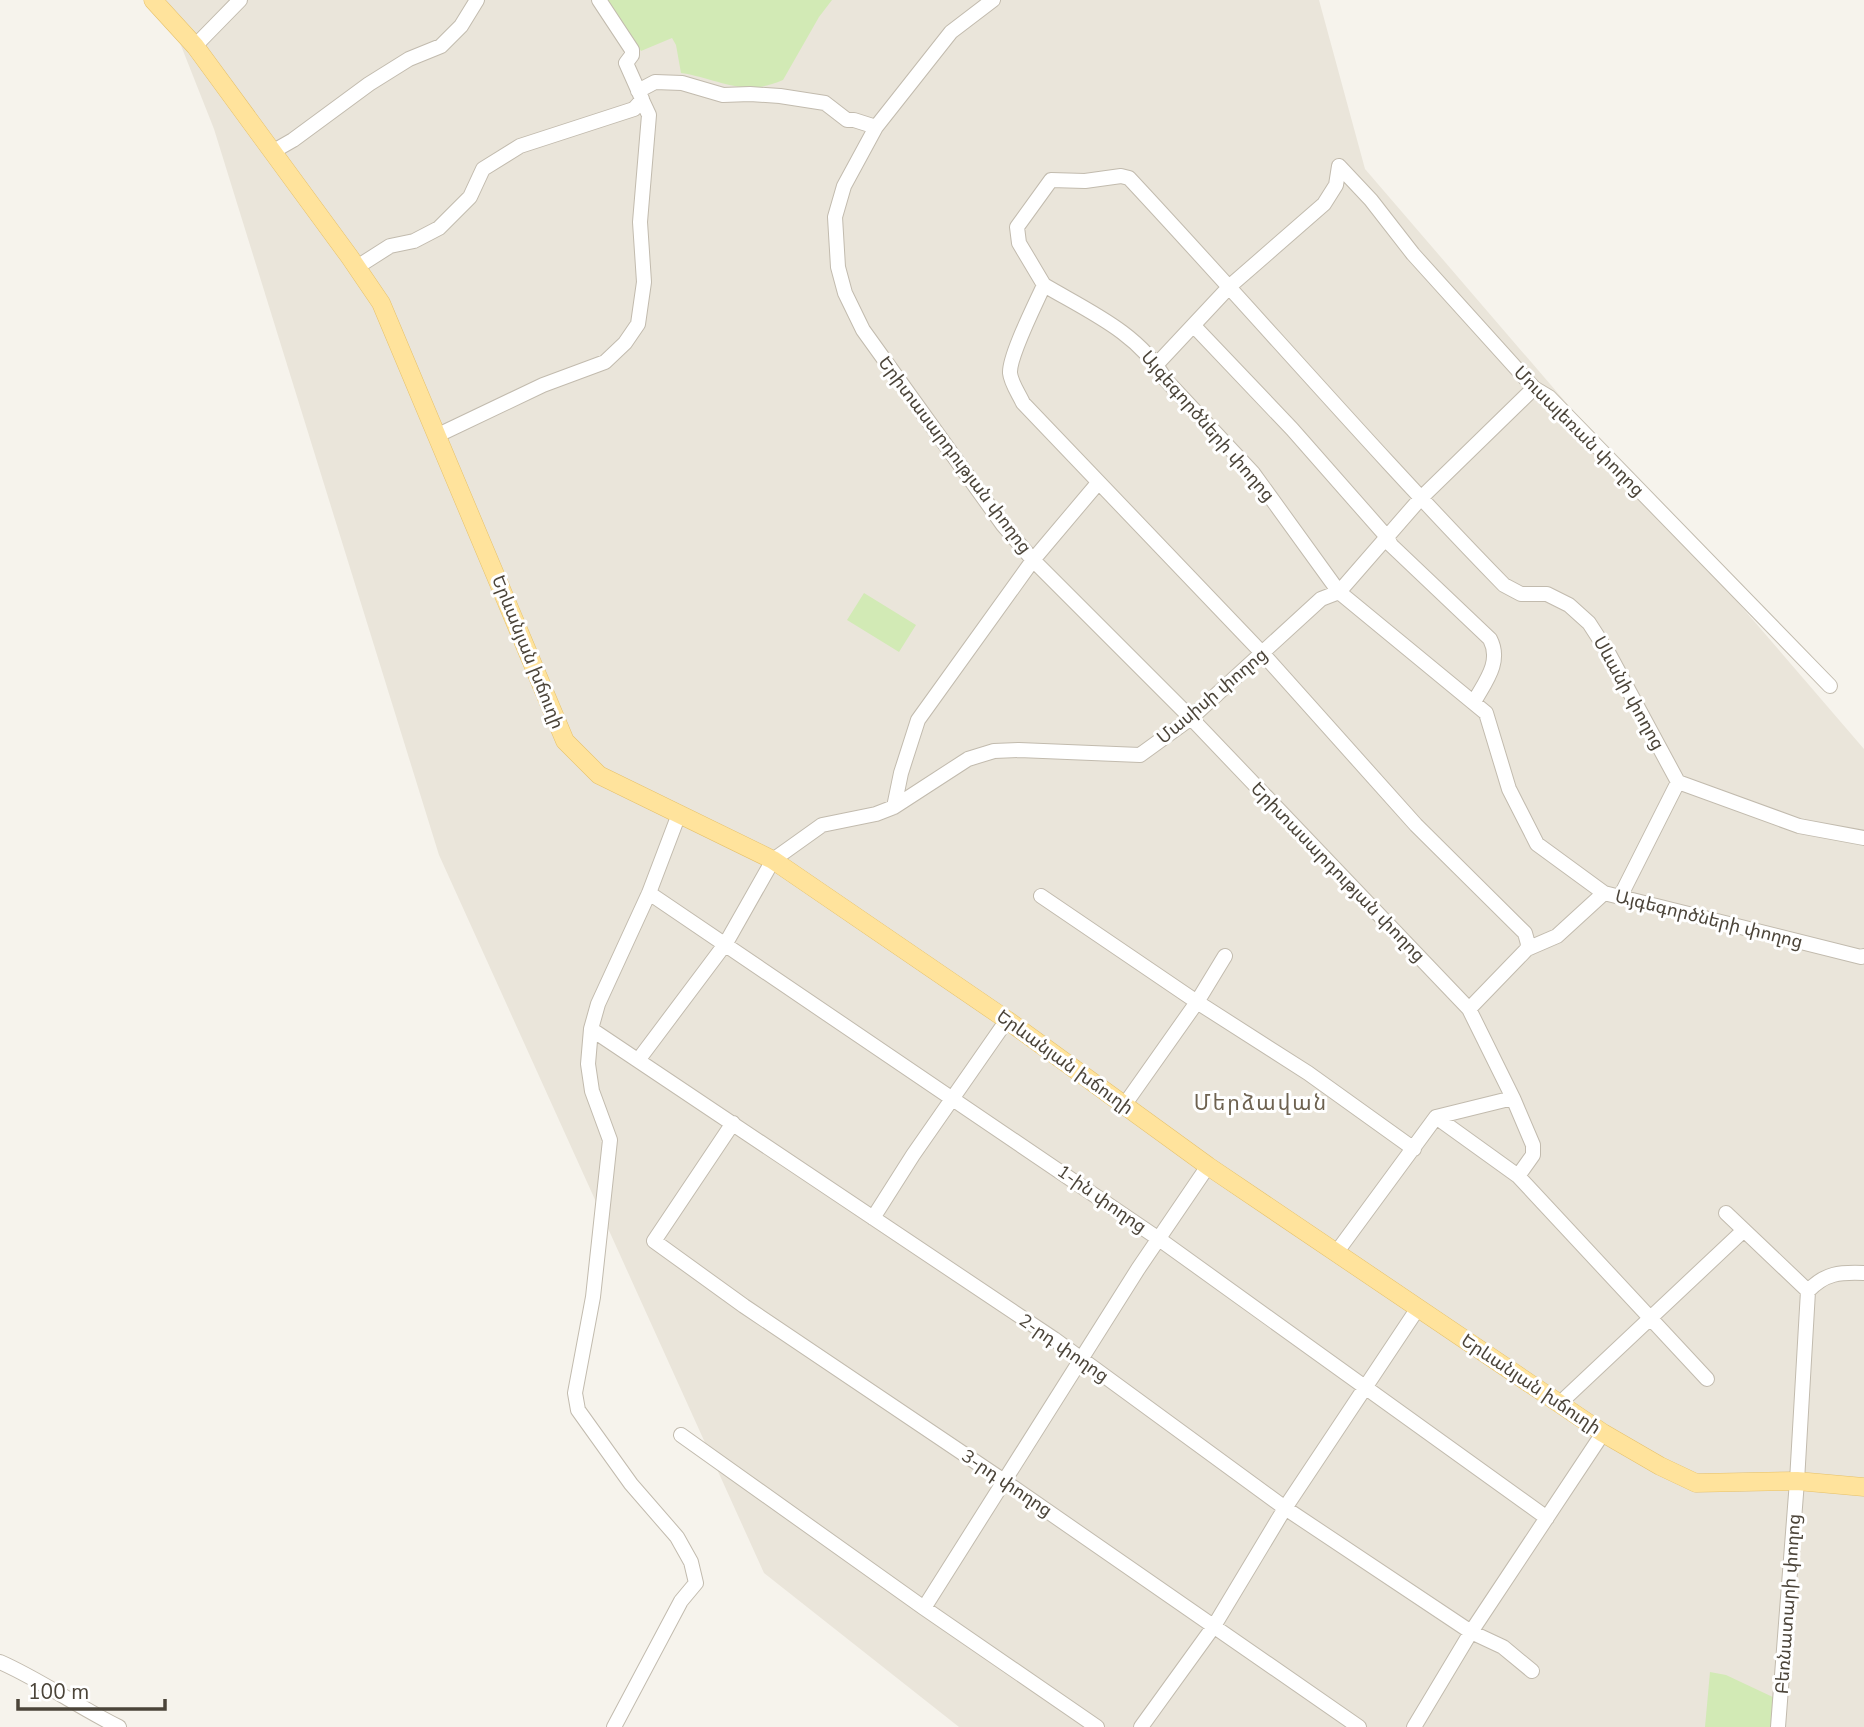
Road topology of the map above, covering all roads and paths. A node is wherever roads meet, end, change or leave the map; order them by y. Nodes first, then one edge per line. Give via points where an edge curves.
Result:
1 (153, 0) edge
2 (240, 0) edge
3 (477, 0) edge
4 (599, 0) edge
5 (993, 0) edge
6 (195, 46) junction
7 (640, 95) junction
8 (876, 127) junction
9 (272, 152) junction
10 (357, 267) junction
11 (1044, 285) junction
12 (1230, 286) junction
13 (1194, 326) junction
14 (1157, 364) junction
15 (1534, 388) junction
16 (436, 436) junction
17 (1098, 482) junction
18 (1420, 499) junction
19 (1387, 537) junction
20 (1033, 560) junction
21 (1339, 592) junction
22 (1263, 654) junction
23 (1830, 686) dead end
24 (1474, 702) junction
25 (1191, 718) junction
26 (1678, 782) junction
27 (894, 807) junction
28 (679, 814) junction
29 (1864, 838) edge
30 (773, 860) junction
31 (649, 892) junction
32 (1604, 893) junction
33 (1041, 896) dead end
34 (1620, 897) junction
35 (726, 943) junction
36 (1527, 949) junction
37 (1225, 956) dead end
38 (1863, 956) edge
39 (1197, 1002) junction
40 (1469, 1009) junction
41 (1007, 1020) junction
42 (591, 1029) junction
43 (639, 1059) junction
44 (953, 1097) junction
45 (1513, 1098) junction
46 (1125, 1104) junction
47 (1436, 1118) junction
48 (733, 1123) junction
49 (1414, 1149) junction
50 (1208, 1166) junction
51 (1518, 1176) junction
52 (1726, 1213) dead end
53 (873, 1218) junction
54 (1744, 1230) junction
55 (1159, 1239) junction
56 (1336, 1253) junction
57 (1864, 1273) edge
58 (1808, 1291) junction
59 (1418, 1308) junction
60 (1651, 1318) junction
61 (1083, 1359) junction
62 (1707, 1380) dead end
63 (1366, 1387) junction
64 (1559, 1404) junction
65 (1603, 1433) junction
66 (681, 1435) dead end
67 (1004, 1481) junction
68 (1797, 1481) junction
69 (1864, 1487) edge
70 (1285, 1508) junction
71 (1547, 1518) junction
72 (924, 1608) junction
73 (1214, 1626) junction
74 (1471, 1632) junction
75 (0, 1662) edge
76 (1532, 1671) dead end
77 (119, 1727) edge
78 (614, 1727) edge
79 (1097, 1727) edge
80 (1141, 1727) edge
81 (1359, 1727) edge
82 (1413, 1727) edge
83 (1778, 1727) edge

1 - 6 main road, Երևանյան խճուղի
2 - 6 street
3 - 9 street via 441,46 389,71
4 - 7 street via 632,50 626,63
5 - 8 street, Երիտասարդության փողոց via 951,32
6 - 9 main road, Երևանյան խճուղի
7 - 8 street via 655,82 682,83 723,95 825,103 847,120
7 - 10 street via 634,109 520,146 483,169 470,197 439,228 414,241 390,246
7 - 16 street via 649,115 640,222 644,282 638,324 605,362 543,385
8 - 20 street, Երիտասարդության փողոց via 844,186 835,217 838,267 845,293 863,330
9 - 10 main road, Երևանյան խճուղի
10 - 16 main road, Երևանյան խճուղի via 381,303
11 - 12 street, Սևանի փողոց via 1019,243 1017,227 1051,180 1121,176 1129,178
11 - 14 street, Այգեգործների փողոց via 1124,331
11 - 17 street via 1010,372 1023,403
12 - 13 street
12 - 15 street, Մուսալեռան փողոց via 1324,204 1336,185 1339,166
12 - 18 street, Սևանի փողոց
13 - 14 street
13 - 19 street
14 - 21 street, Այգեգործների փողոց via 1165,379 1253,473
15 - 18 street, Մասիսի փողոց
15 - 23 street, Մուսալեռան փողոց via 1549,397
16 - 28 main road, Երևանյան խճուղի via 565,741 599,775
17 - 20 street
17 - 22 street
18 - 19 street, Մասիսի փողոց
18 - 26 street, Սևանի փողոց via 1504,585 1521,593 1547,594 1589,622
19 - 21 street, Մասիսի փողոց
19 - 24 street via 1490,639 1494,665
20 - 25 street, Երիտասարդության փողոց
20 - 27 street via 918,720
21 - 22 street, Մասիսի փողոց via 1321,599
21 - 24 street, Այգեգործների փողոց
22 - 25 street, Մասիսի փողոց
22 - 36 street via 1416,825 1525,933
24 - 32 street, Այգեգործների փողոց via 1486,713 1509,789 1537,844
25 - 27 street, Մասիսի փողոց via 1140,755 1019,750 968,758
25 - 40 street, Երիտասարդության փողոց
26 - 29 street via 1799,826
26 - 34 street
27 - 30 street, Մասիսի փողոց via 822,825
28 - 30 main road, Երևանյան խճուղի
28 - 31 street
30 - 35 street
30 - 41 main road, Երևանյան խճուղի
31 - 35 street, 1-ին փողոց
31 - 42 street
32 - 34 street, Այգեգործների փողոց
32 - 36 street via 1557,936
33 - 39 street
34 - 38 street, Այգեգործների փողոց
35 - 43 street
35 - 44 street, 1-ին փողոց
36 - 40 street
37 - 39 street
39 - 46 street
39 - 49 street
40 - 45 street, Երիտասարդության փողոց
41 - 44 street
41 - 46 main road, Երևանյան խճուղի
42 - 43 street, 2-րդ փողոց
42 - 78 street via 588,1063 592,1091 610,1140 593,1297 575,1393 578,1410 631,1485 677,1537 691,1562 695,1583
43 - 48 street, 2-րդ փողոց
44 - 53 street
44 - 55 street, 1-ին փողոց
45 - 47 street
45 - 51 street, Երիտասարդության փողոց via 1533,1145 1533,1155
46 - 50 main road, Երևանյան խճուղի
47 - 49 street
47 - 51 street
48 - 53 street, 2-րդ փողոց
48 - 67 street, 3-րդ փողոց via 654,1241
49 - 56 street
50 - 55 street
50 - 56 main road, Երևանյան խճուղի
51 - 60 street
52 - 54 street
53 - 61 street, 2-րդ փողոց
54 - 58 street
54 - 60 street
55 - 61 street
55 - 63 street, 1-ին փողոց
56 - 59 main road, Երևանյան խճուղի
57 - 58 street via 1831,1275
58 - 68 street, Բեռնատարի փողոց
59 - 63 street
59 - 64 main road, Երևանյան խճուղի
60 - 62 street
60 - 64 street
61 - 67 street
61 - 70 street, 2-րդ փողոց
63 - 70 street
63 - 71 street, 1-ին փողոց
64 - 65 main road, Երևանյան խճուղի
65 - 68 main road, Երևանյան խճուղի via 1696,1483
65 - 71 street
66 - 72 street
67 - 72 street
67 - 73 street, 3-րդ փողոց
68 - 69 main road, Երևանյան խճուղի
68 - 83 street, Բեռնատարի փողոց
70 - 73 street
70 - 74 street, 2-րդ փողոց
71 - 74 street
72 - 79 street
73 - 80 street
73 - 81 street, 3-րդ փողոց
74 - 76 street, 2-րդ փողոց via 1503,1647
74 - 82 street
75 - 77 street

